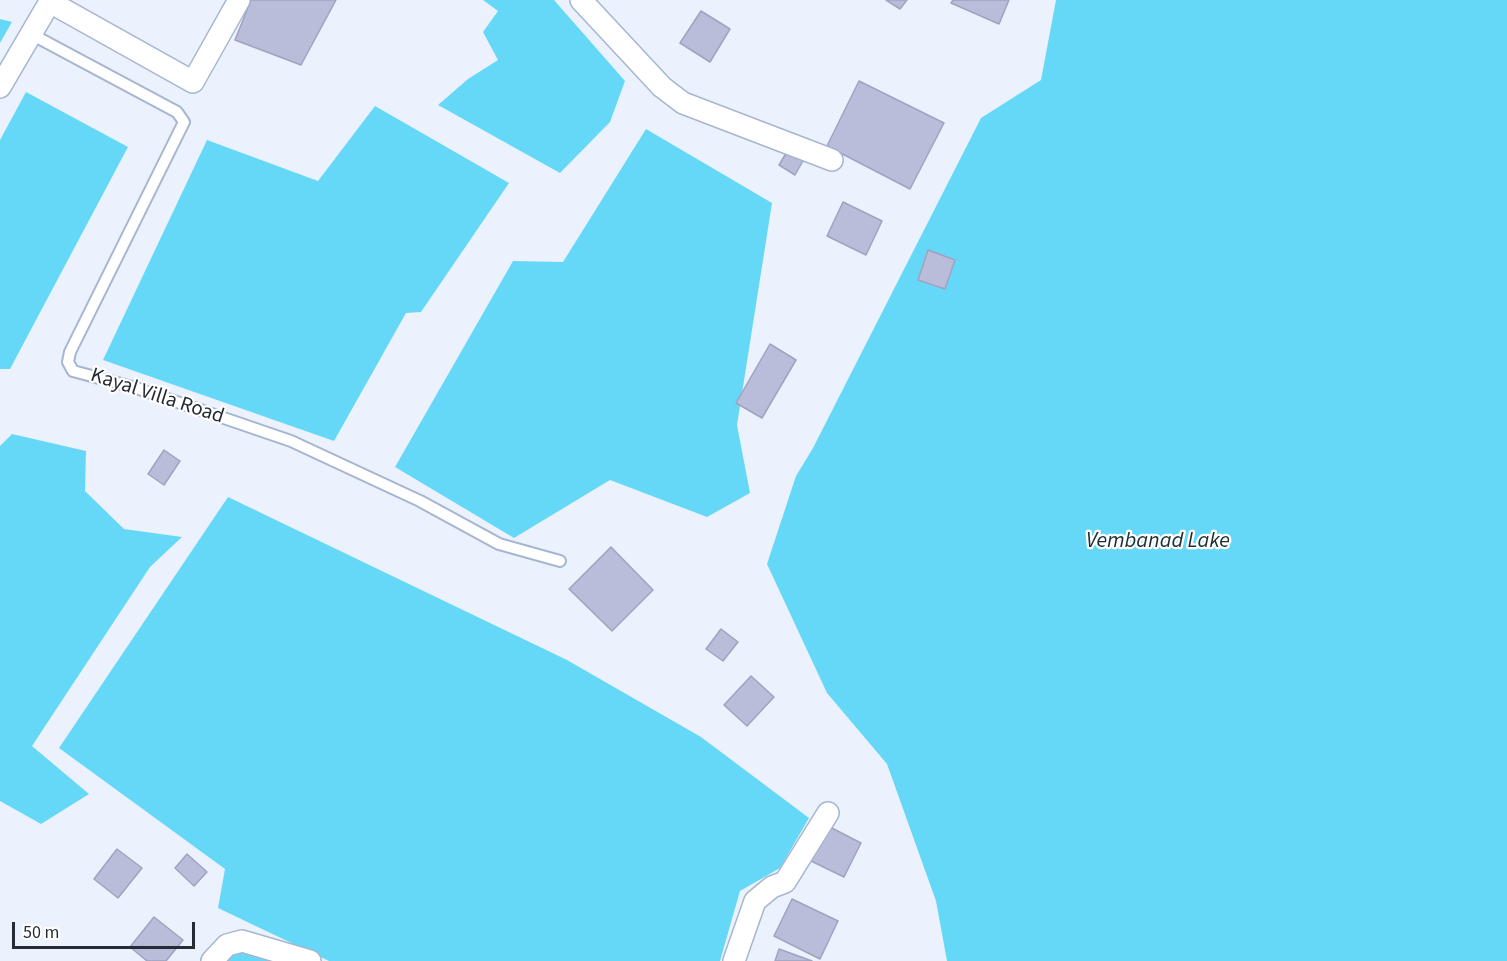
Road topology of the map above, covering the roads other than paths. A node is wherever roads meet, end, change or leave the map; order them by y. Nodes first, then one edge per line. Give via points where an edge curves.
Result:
1 (239, 0) edge
2 (581, 0) edge
3 (51, 1) edge
4 (31, 34) junction
5 (0, 87) edge
6 (832, 160) dead end
7 (560, 561) dead end
8 (828, 813) dead end
9 (212, 961) edge
10 (310, 961) edge
11 (734, 961) edge

1 - 3 street via 193,82
2 - 6 street via 662,87 683,103
3 - 4 street
4 - 5 street
4 - 7 lane, Kayal Villa Road via 177,112 184,123 70,352 68,363 73,371 136,388 291,441 420,501 499,544
8 - 11 street via 785,882 771,887 755,901
9 - 10 street via 227,945 242,941

